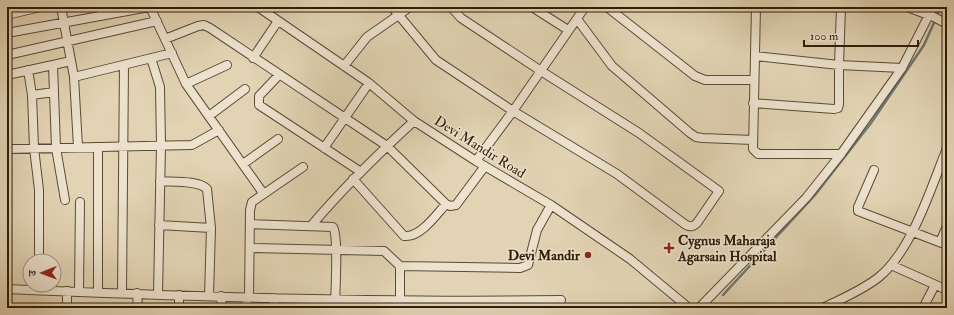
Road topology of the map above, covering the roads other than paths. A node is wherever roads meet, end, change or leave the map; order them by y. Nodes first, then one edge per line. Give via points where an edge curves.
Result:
1 (40, 7) edge
2 (61, 7) edge
3 (258, 7) edge
4 (392, 7) edge
5 (410, 7) edge
6 (451, 7) edge
7 (532, 7) edge
8 (585, 7) edge
9 (607, 7) edge
10 (756, 7) edge
11 (841, 7) edge
12 (934, 7) edge
13 (152, 8) edge
14 (912, 8) edge
15 (18, 9) edge
16 (7, 15) edge
17 (398, 15) junction
18 (932, 16) junction
19 (577, 19) junction
20 (157, 21) junction
21 (278, 21) junction
22 (64, 22) junction
23 (947, 23) edge
24 (568, 30) junction
25 (7, 33) edge
26 (165, 38) junction
27 (67, 41) junction
28 (172, 53) junction
29 (7, 55) edge
30 (755, 56) junction
31 (151, 58) junction
32 (253, 58) junction
33 (71, 61) junction
34 (838, 64) junction
35 (53, 65) junction
36 (124, 65) junction
37 (227, 65) dead end
38 (344, 66) junction
39 (902, 68) junction
40 (28, 70) junction
41 (541, 71) junction
42 (7, 75) edge
43 (279, 75) junction
44 (74, 77) junction
45 (754, 80) junction
46 (369, 83) junction
47 (186, 84) junction
48 (245, 89) dead end
49 (54, 92) junction
50 (32, 95) junction
51 (753, 104) junction
52 (513, 111) junction
53 (209, 116) junction
54 (345, 118) junction
55 (414, 121) junction
56 (219, 130) junction
57 (278, 139) dead end
58 (753, 140) junction
59 (124, 146) junction
60 (161, 146) junction
61 (387, 146) junction
62 (78, 147) junction
63 (98, 147) junction
64 (34, 148) junction
65 (56, 148) junction
66 (324, 148) junction
67 (947, 148) edge
68 (7, 149) edge
69 (841, 154) junction
70 (476, 161) junction
71 (243, 164) junction
72 (303, 166) dead end
73 (485, 166) junction
74 (874, 170) dead end
75 (360, 172) junction
76 (353, 179) junction
77 (160, 181) junction
78 (263, 193) junction
79 (65, 200) dead end
80 (80, 202) dead end
81 (446, 204) junction
82 (551, 205) junction
83 (250, 224) junction
84 (160, 225) junction
85 (311, 226) junction
86 (947, 226) edge
87 (211, 228) junction
88 (912, 232) junction
89 (944, 244) edge
90 (250, 248) junction
91 (336, 250) junction
92 (39, 253) edge
93 (892, 265) junction
94 (400, 266) junction
95 (935, 285) junction
96 (7, 289) edge
97 (22, 289) edge
98 (62, 290) edge
99 (947, 290) edge
100 (67, 291) junction
101 (78, 291) junction
102 (98, 292) junction
103 (122, 293) junction
104 (137, 293) junction
105 (158, 294) junction
106 (179, 295) junction
107 (209, 296) junction
108 (221, 296) junction
109 (248, 297) junction
110 (274, 298) junction
111 (335, 299) junction
112 (561, 300) dead end
113 (400, 304) edge
114 (67, 308) edge
115 (138, 308) edge
116 (179, 308) edge
117 (222, 308) edge
118 (247, 308) edge
119 (274, 308) edge
120 (335, 308) edge
121 (689, 308) edge
122 (699, 308) edge
123 (822, 308) edge
124 (923, 308) edge

1 - 15 street
2 - 22 street
3 - 21 street, Devi Mandir Road
4 - 17 street
5 - 17 street
6 - 41 street via 461,18
7 - 24 street
8 - 19 street
9 - 45 street via 699,78
10 - 30 street
11 - 34 street
12 - 18 street
13 - 20 street
13 - 22 street
14 - 18 street
15 - 16 street
17 - 38 street via 366,37
17 - 52 street via 436,60
18 - 23 street
18 - 39 street
19 - 24 street
19 - 58 street via 612,66 690,133 702,138
20 - 26 street
20 - 27 street
21 - 32 street
21 - 38 street, Devi Mandir Road
22 - 25 street
22 - 27 street
24 - 41 street
26 - 28 street
26 - 32 street via 204,26
27 - 29 street
27 - 33 street
28 - 31 street
28 - 47 street
30 - 34 street
30 - 45 street
31 - 36 street
31 - 60 street via 160,87
32 - 43 street
33 - 35 street
33 - 44 street
34 - 39 street
34 - 51 street via 839,104 836,109
35 - 40 street
35 - 49 street
36 - 44 street
36 - 59 street
37 - 47 street
38 - 46 street, Devi Mandir Road
39 - 69 street
40 - 42 street
40 - 50 street
41 - 52 street
41 - 52 street via 639,133 719,191 697,223 690,227 686,225 617,174
43 - 54 street
43 - 66 street via 260,96 259,105
44 - 62 street
45 - 51 street
46 - 54 street
46 - 55 street, Devi Mandir Road
47 - 53 street
48 - 53 street
49 - 50 street
49 - 65 street
50 - 64 street
51 - 58 street
52 - 70 street
53 - 56 street
54 - 61 street
54 - 66 street
55 - 61 street
55 - 70 street, Devi Mandir Road
56 - 60 street via 192,145
56 - 71 street
57 - 71 street
58 - 69 street via 754,149 758,154
59 - 60 street
59 - 63 street
59 - 103 street
60 - 77 street
61 - 75 street
61 - 81 street
62 - 63 street
62 - 65 street
63 - 102 street
64 - 65 street
64 - 68 street
64 - 92 street via 39,190
65 - 79 street
66 - 75 street
67 - 88 street
69 - 122 street via 806,198
70 - 73 street, Devi Mandir Road
71 - 78 street
72 - 78 street
73 - 81 street via 456,205
73 - 82 street, Devi Mandir Road
74 - 88 street via 858,211
75 - 76 street
76 - 81 street via 404,236 418,233
76 - 85 street
77 - 84 street
77 - 87 street via 204,185 209,196
78 - 83 street via 252,202
80 - 101 street
82 - 94 street via 537,230 528,265 520,268
82 - 121 street, Devi Mandir Road via 630,259
83 - 85 street
83 - 90 street
84 - 87 street
84 - 105 street
85 - 91 street via 333,227
86 - 89 street
87 - 107 street
88 - 89 street
88 - 93 street
90 - 91 street
90 - 109 street
91 - 94 street via 384,251
91 - 111 street
93 - 95 street
93 - 123 street via 877,278
94 - 113 street
95 - 99 street
95 - 124 street
96 - 97 street
98 - 100 street
100 - 101 street
100 - 114 street
101 - 102 street
102 - 103 street
103 - 104 street
104 - 105 street
104 - 115 street
105 - 106 street
106 - 107 street
106 - 116 street
107 - 108 street
108 - 109 street
108 - 117 street
109 - 110 street
109 - 118 street
110 - 111 street
110 - 119 street
111 - 113 street
111 - 120 street
112 - 113 street

